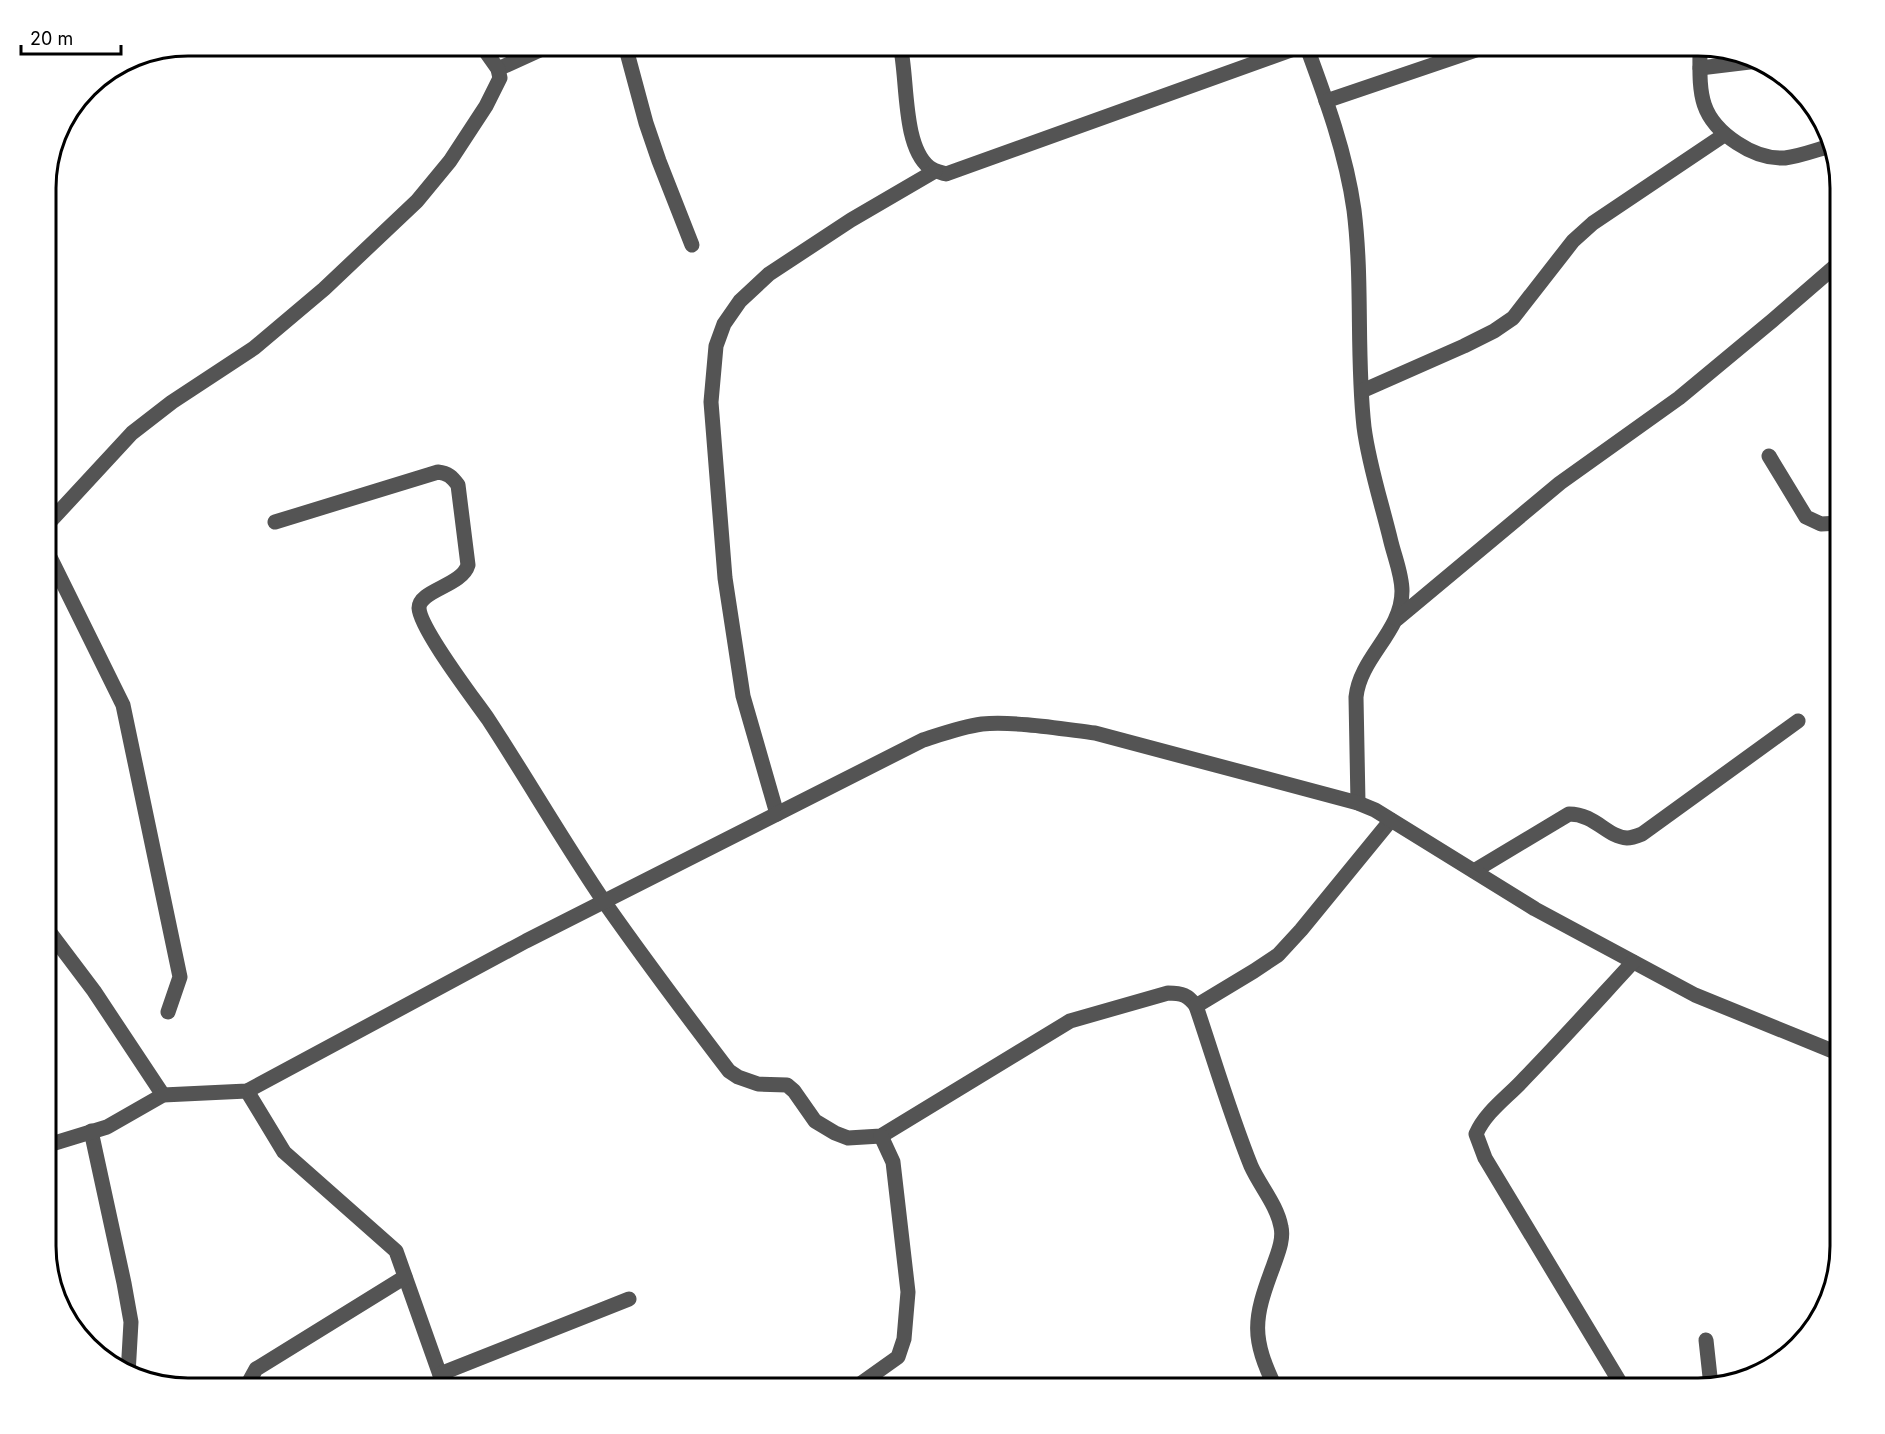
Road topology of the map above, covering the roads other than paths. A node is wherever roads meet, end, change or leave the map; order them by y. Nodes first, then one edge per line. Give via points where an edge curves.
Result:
1 (489, 56) edge
2 (527, 56) edge
3 (628, 56) edge
4 (903, 56) edge
5 (1276, 56) edge
6 (1310, 56) edge
7 (1459, 56) edge
8 (1700, 56) edge
9 (1740, 63) edge
10 (1700, 68) junction
11 (498, 69) junction
12 (1326, 101) junction
13 (1724, 135) junction
14 (1823, 148) edge
15 (935, 171) junction
16 (692, 245) dead end
17 (1830, 271) edge
18 (1362, 391) junction
19 (1769, 456) dead end
20 (56, 515) edge
21 (274, 522) dead end
22 (1830, 524) edge
23 (56, 569) edge
24 (1397, 619) junction
25 (1798, 721) dead end
26 (1358, 803) junction
27 (777, 814) junction
28 (1391, 820) junction
29 (1474, 872) junction
30 (604, 902) junction
31 (56, 941) edge
32 (1633, 962) junction
33 (1196, 1006) junction
34 (168, 1012) dead end
35 (1830, 1050) edge
36 (247, 1091) junction
37 (163, 1095) junction
38 (91, 1131) junction
39 (881, 1136) junction
40 (56, 1142) edge
41 (405, 1277) junction
42 (629, 1299) dead end
43 (1706, 1340) dead end
44 (128, 1365) edge
45 (251, 1378) edge
46 (441, 1378) edge
47 (451, 1378) edge
48 (868, 1378) edge
49 (1271, 1378) edge
50 (1617, 1378) edge
51 (1710, 1378) edge

1 - 11 street
2 - 11 street
3 - 16 street via 650,133
4 - 15 street via 912,134 920,156
5 - 15 street via 960,170 946,174
6 - 12 street
7 - 12 street
8 - 10 street
9 - 10 street
10 - 13 street via 1708,117
11 - 20 street via 500,78 486,106 450,161 417,201 339,276 254,348 132,433
12 - 18 street via 1346,166 1354,211
13 - 14 street via 1754,154 1774,157
13 - 18 street via 1593,223 1573,241 1513,318 1494,331
15 - 27 street via 769,274 724,324 716,346 711,402 725,578 743,696
17 - 24 street via 1679,398 1560,483
18 - 24 street via 1369,454 1402,590
19 - 22 street via 1806,517
21 - 30 street via 438,472 451,476 458,485 468,565 463,576 423,598 419,607 422,618
23 - 34 street via 123,705 180,977
24 - 26 street via 1357,684
25 - 29 street via 1642,834 1629,839 1620,837 1582,814 1569,814
26 - 27 street via 1095,733 984,724 923,740
26 - 28 street
27 - 30 street
28 - 29 street
28 - 33 street via 1278,955
29 - 32 street
30 - 36 street
30 - 39 street via 729,1071 758,1084 787,1085 815,1120 848,1138
31 - 37 street
32 - 35 street via 1695,995
32 - 50 street via 1485,1118 1476,1134 1485,1158
33 - 39 street via 1183,993 1168,993 1070,1021
33 - 49 street via 1252,1167 1282,1228 1256,1327
36 - 37 street
36 - 41 street via 284,1152 396,1251
37 - 38 street via 107,1127
38 - 40 street
38 - 44 street via 124,1283 130,1322
39 - 48 street via 893,1162 908,1292 904,1339 897,1357
41 - 45 street via 256,1369
41 - 46 street
42 - 47 street
43 - 51 street

